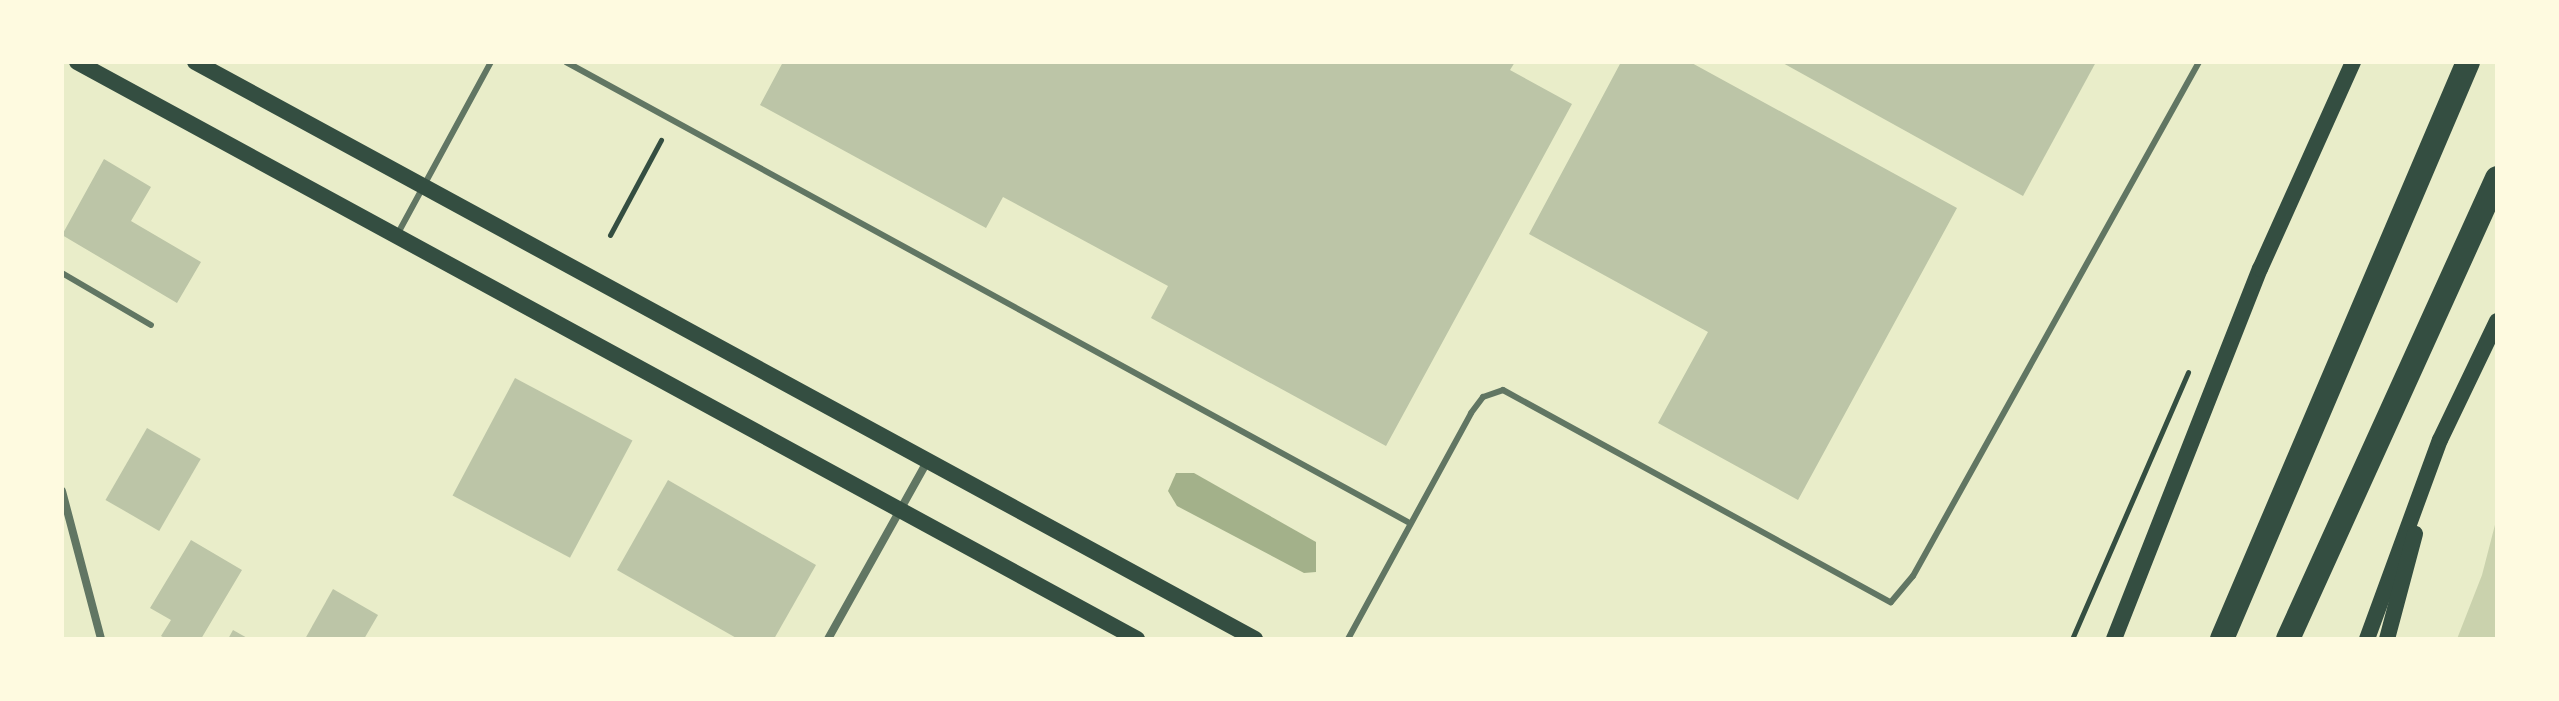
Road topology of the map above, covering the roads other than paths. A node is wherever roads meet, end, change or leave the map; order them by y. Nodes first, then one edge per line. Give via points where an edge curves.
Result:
1 (77, 62) edge
2 (195, 62) edge
3 (491, 62) edge
4 (566, 62) edge
5 (2199, 62) edge
6 (2353, 62) edge
7 (2468, 62) edge
8 (2497, 178) edge
9 (423, 186) junction
10 (397, 236) junction
11 (62, 273) edge
12 (2497, 321) edge
13 (151, 325) dead end
14 (2440, 440) junction
15 (927, 462) junction
16 (62, 491) edge
17 (900, 510) junction
18 (1408, 522) junction
19 (101, 639) edge
20 (828, 639) edge
21 (1137, 639) edge
22 (1255, 639) edge
23 (1348, 639) edge
24 (2114, 639) edge
25 (2222, 639) edge
26 (2288, 639) edge
27 (2367, 639) edge
28 (2387, 639) edge

1 - 10 main road
2 - 9 main road
3 - 9 lane
4 - 18 lane
5 - 18 lane via 1920,564 1891,602 1503,390 1483,397 1471,413
6 - 24 main road via 2260,269
7 - 25 highway
8 - 26 highway
9 - 10 lane
9 - 15 main road
10 - 17 main road
11 - 13 lane
12 - 14 main road
14 - 27 main road
14 - 28 main road
15 - 17 street
15 - 22 main road
16 - 19 street
17 - 20 street
17 - 21 main road
18 - 23 lane

